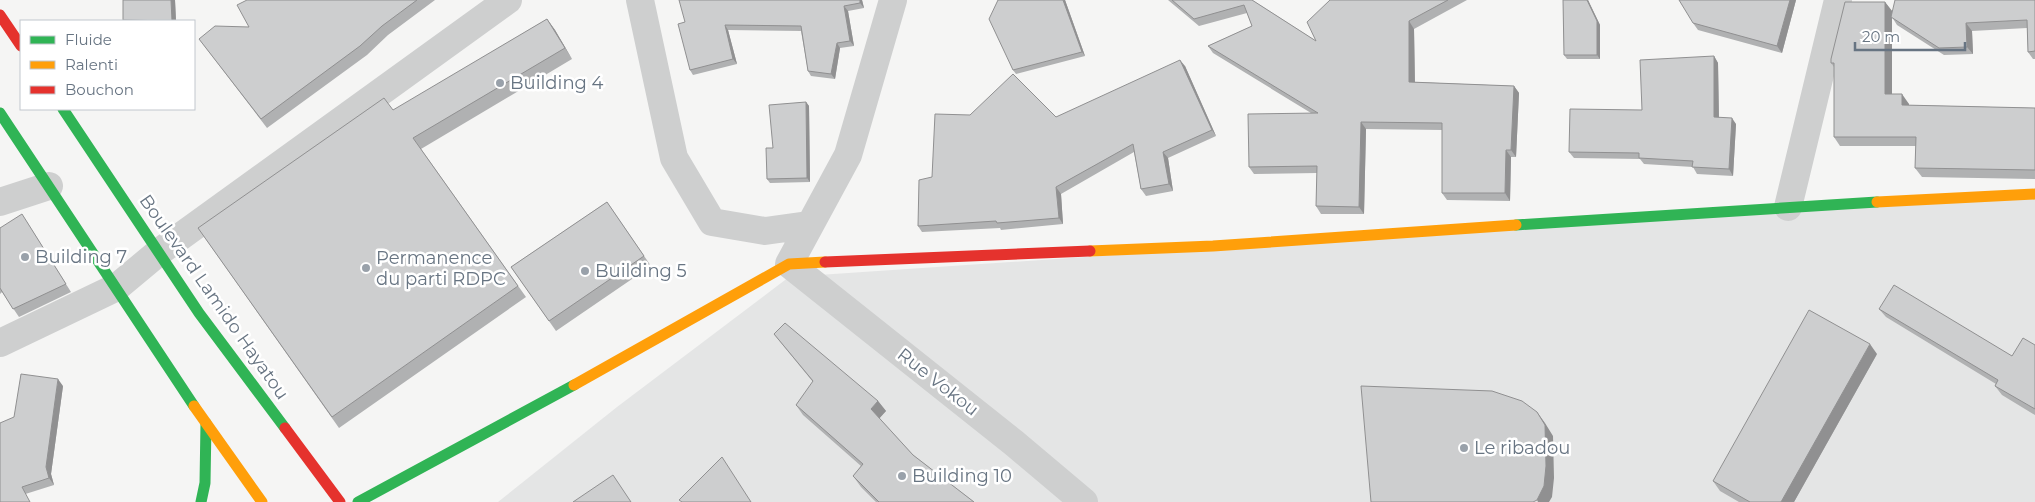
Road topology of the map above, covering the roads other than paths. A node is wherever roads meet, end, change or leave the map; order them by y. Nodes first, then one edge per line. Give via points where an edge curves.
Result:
1 (508, 0) edge
2 (640, 0) edge
3 (892, 0) edge
4 (1838, 0) edge
5 (0, 15) edge
6 (20, 45) edge
7 (64, 110) edge
8 (0, 113) edge
9 (49, 186) junction
10 (2035, 194) edge
11 (0, 202) edge
12 (1788, 207) junction
13 (808, 225) junction
14 (159, 252) junction
15 (789, 264) junction
16 (117, 287) junction
17 (0, 342) edge
18 (206, 423) junction
19 (201, 502) edge
20 (262, 502) edge
21 (340, 502) edge
22 (358, 502) edge
23 (1084, 502) edge

1 - 14 street
2 - 13 street via 674,158 712,222 765,231
3 - 13 street via 848,155
4 - 12 street
5 - 6 street
7 - 14 street, Boulevard Lamido Hayatou
8 - 9 street
9 - 11 street
9 - 16 street
10 - 12 street
12 - 15 street via 1213,246
13 - 15 street
14 - 16 street
14 - 21 street, Boulevard Lamido Hayatou via 199,313
15 - 22 street
15 - 23 street, Rue Vokou via 1007,436
16 - 17 street
16 - 18 street
18 - 19 street via 205,483
18 - 20 street

